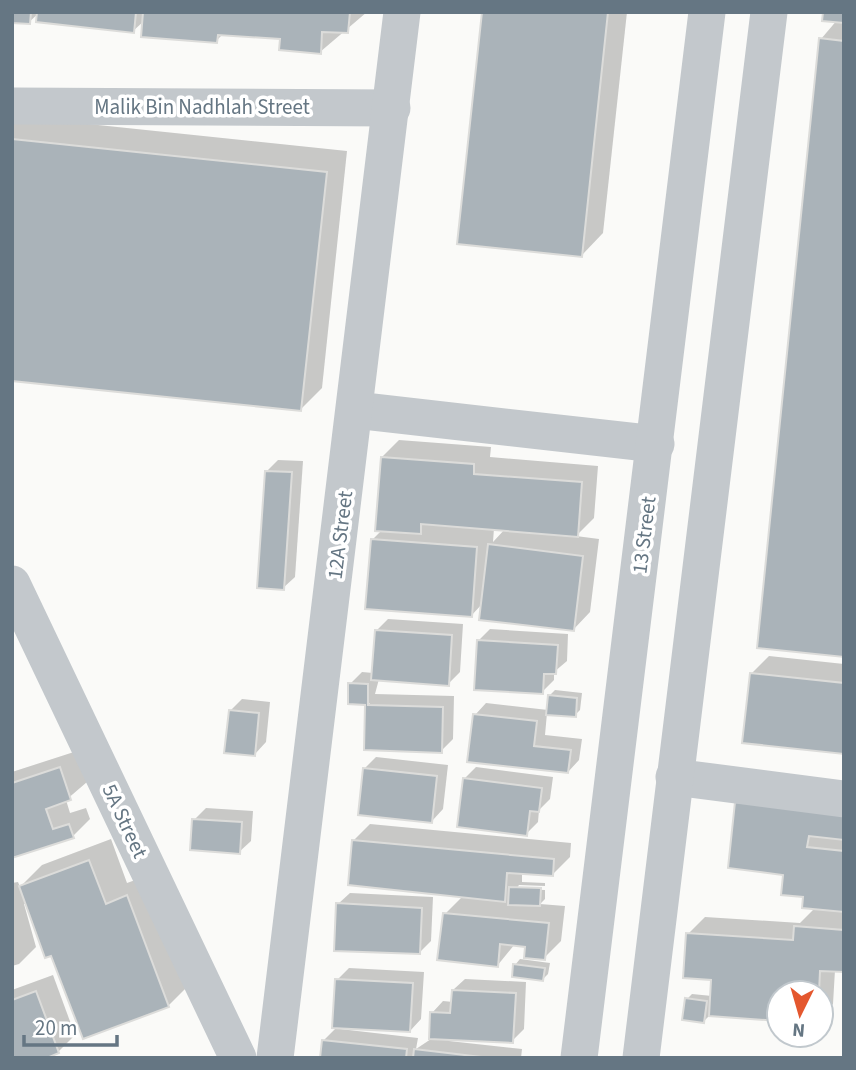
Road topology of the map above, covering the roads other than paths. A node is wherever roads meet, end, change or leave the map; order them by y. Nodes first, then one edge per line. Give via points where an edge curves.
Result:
1 (402, 12) edge
2 (707, 12) edge
3 (769, 12) edge
4 (12, 106) edge
5 (392, 108) junction
6 (355, 410) junction
7 (656, 444) junction
8 (12, 584) edge
9 (674, 778) junction
10 (844, 799) edge
11 (238, 1058) edge
12 (275, 1058) edge
13 (579, 1058) edge
14 (641, 1058) edge

1 - 5 street, 12A Street
2 - 7 street, 13 Street
3 - 9 street
4 - 5 street, Malik Bin Nadhlah Street
5 - 6 street, 12A Street
6 - 7 street
6 - 12 street, 12A Street
7 - 13 street, 13 Street
8 - 11 street, 5A Street
9 - 10 street
9 - 14 street

